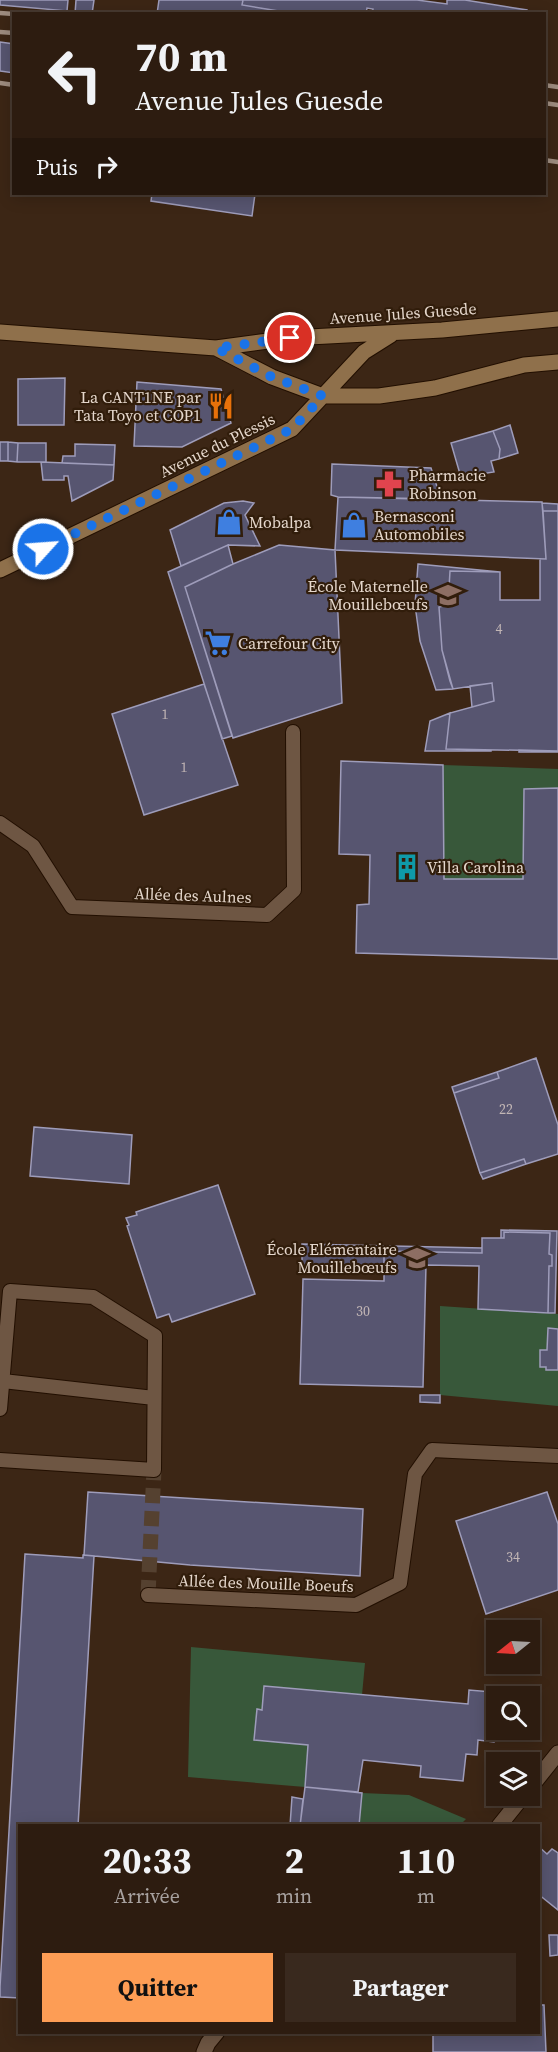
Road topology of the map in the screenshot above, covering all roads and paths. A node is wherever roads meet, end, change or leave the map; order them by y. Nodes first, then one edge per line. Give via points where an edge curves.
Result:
1 (558, 319) edge
2 (0, 332) edge
3 (394, 333) junction
4 (216, 348) junction
5 (558, 362) edge
6 (323, 396) junction
7 (0, 570) edge
8 (293, 732) dead end
9 (0, 823) edge
10 (3, 1381) junction
11 (154, 1398) junction
12 (0, 1409) edge
13 (558, 1456) edge
14 (0, 1460) edge
15 (148, 1595) dead end
16 (558, 1753) edge
17 (540, 1776) edge
18 (515, 1806) edge
19 (501, 1824) edge
20 (215, 2034) edge
21 (204, 2052) edge

1 - 3 main road, Avenue Jules Guesde
2 - 4 main road, Avenue Jules Guesde
3 - 4 main road, Avenue Jules Guesde via 290,338
3 - 6 main road, Avenue du Plessis via 364,352
4 - 6 main road, Avenue Jules Guesde via 272,377
5 - 6 main road via 524,365 435,388 378,396
6 - 7 main road, Avenue du Plessis via 292,429
8 - 9 lane, Allée des Aulnes via 294,890 267,915 72,907 33,846
10 - 11 lane
10 - 11 lane via 10,1291 93,1297 154,1336
10 - 12 lane
11 - 14 lane via 154,1470
13 - 15 lane, Allée des Mouille Boeufs via 432,1450 415,1474 400,1583 356,1605
16 - 17 street
18 - 19 street
20 - 21 street

